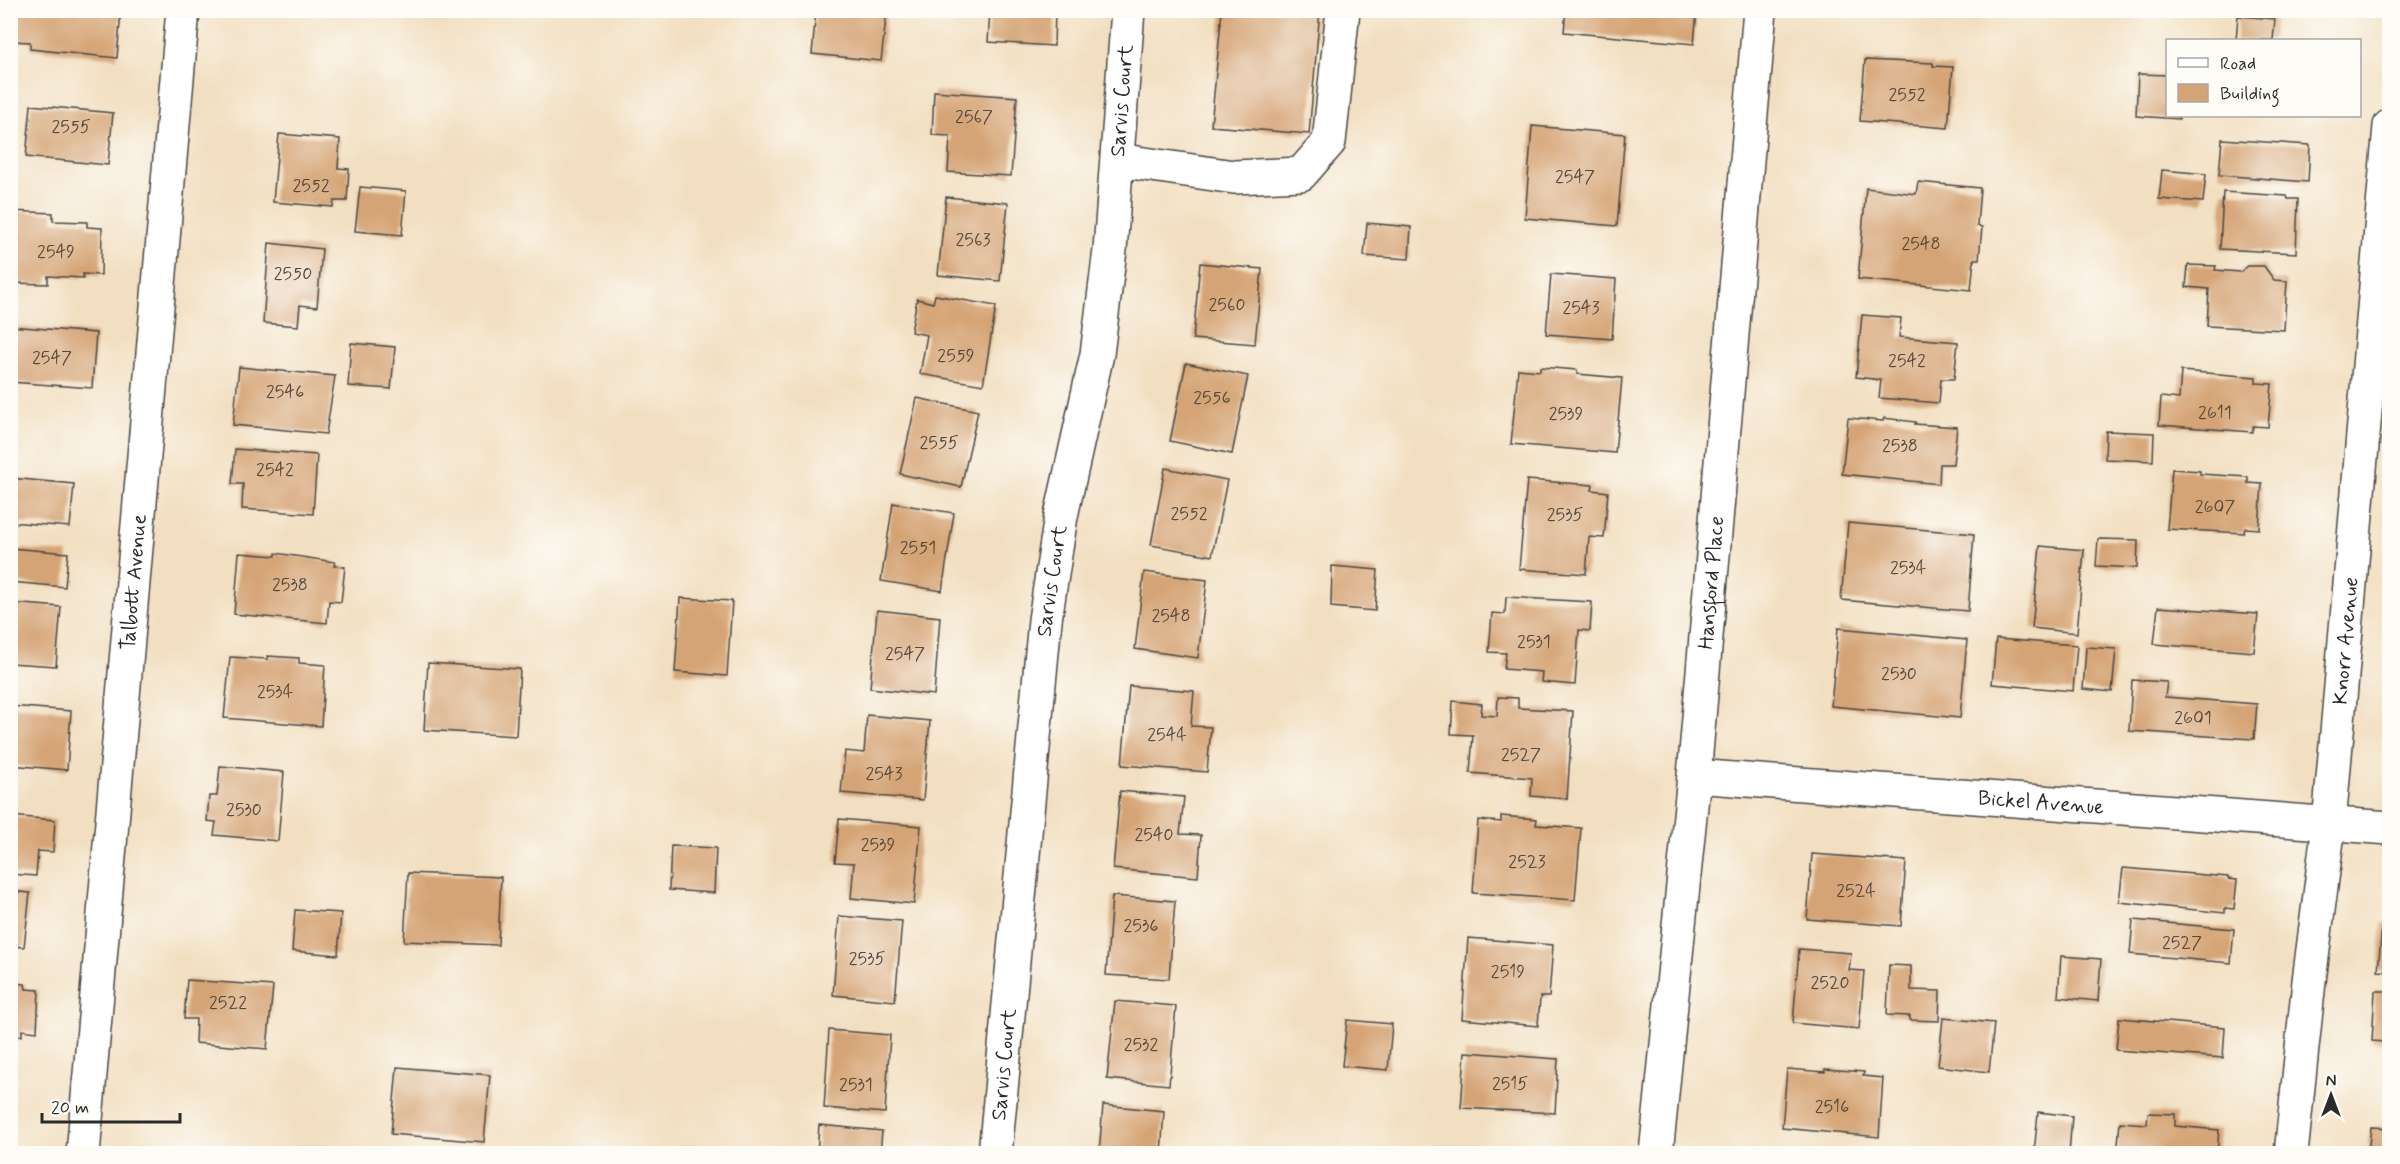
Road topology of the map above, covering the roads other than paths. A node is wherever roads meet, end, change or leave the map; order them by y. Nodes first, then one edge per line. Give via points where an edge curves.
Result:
1 (183, 10) edge
2 (1128, 10) edge
3 (1343, 10) edge
4 (1760, 10) edge
5 (2390, 126) edge
6 (1117, 160) junction
7 (1694, 776) junction
8 (2329, 824) junction
9 (2390, 828) edge
10 (83, 1154) edge
11 (994, 1154) edge
12 (1656, 1154) edge
13 (2291, 1154) edge

1 - 10 street, Talbott Avenue
2 - 6 street, Sarvis Court
3 - 6 street via 1329,142 1301,174 1234,177
4 - 7 street, Hansford Place
5 - 8 street, Knorr Avenue
6 - 11 street, Sarvis Court via 1097,354 1061,516 1045,620
7 - 8 street, Bickel Avenue
7 - 12 street, Hansford Place
8 - 9 street, Bickel Avenue
8 - 13 street, Knorr Avenue

